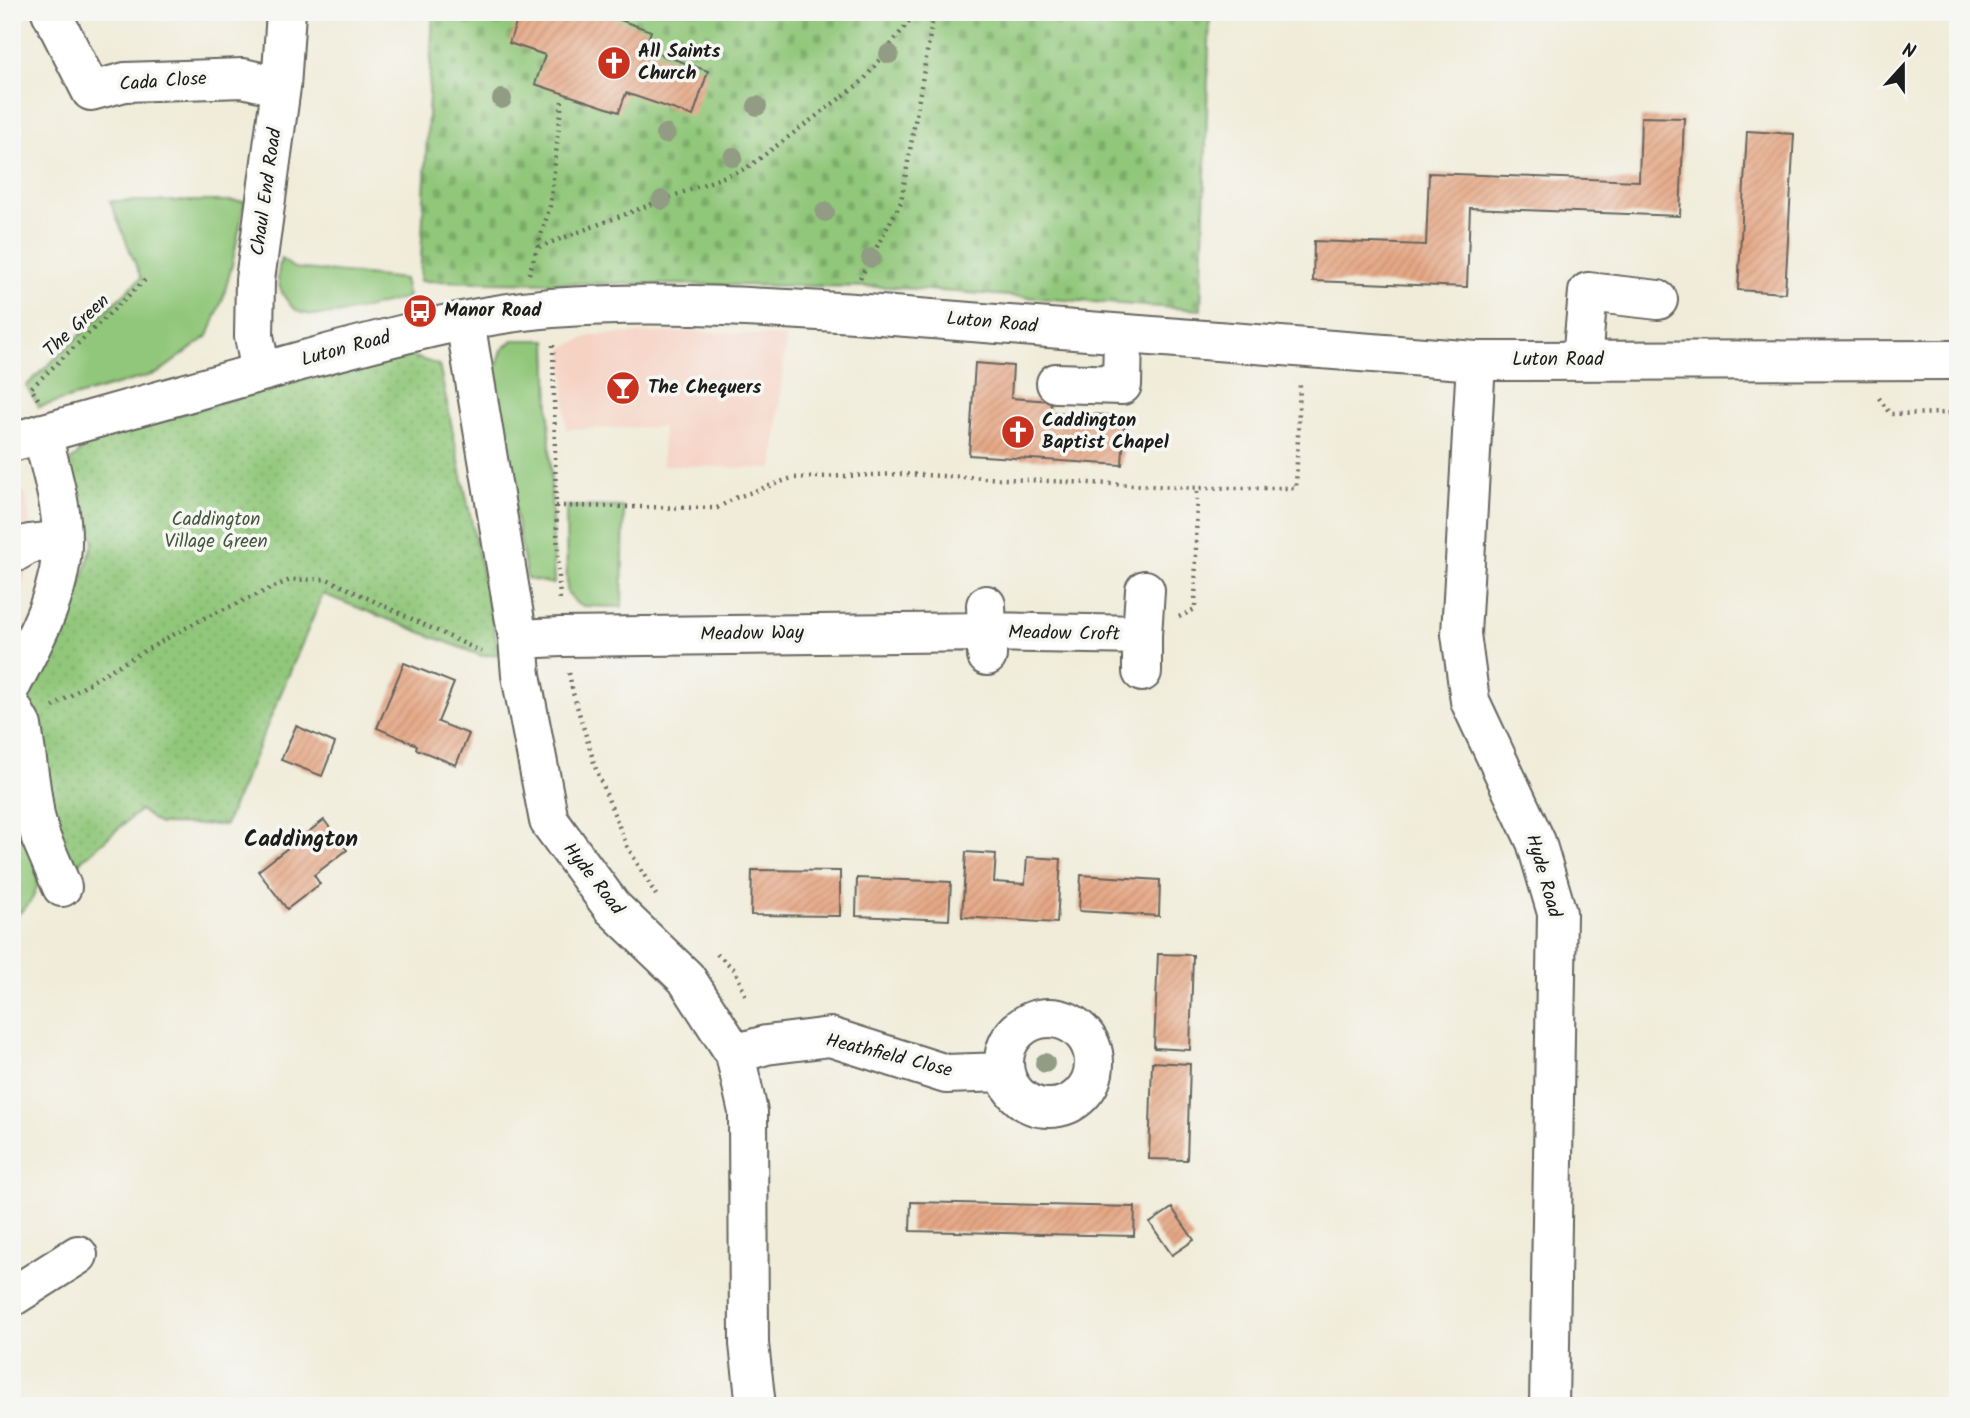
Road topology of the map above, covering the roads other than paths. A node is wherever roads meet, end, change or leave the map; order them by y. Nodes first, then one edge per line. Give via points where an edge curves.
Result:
1 (51, 12) edge
2 (286, 12) edge
3 (281, 86) junction
4 (1658, 300) dead end
5 (465, 321) junction
6 (1123, 334) junction
7 (1476, 360) junction
8 (1582, 360) junction
9 (1958, 360) edge
10 (261, 372) junction
11 (1056, 383) dead end
12 (37, 435) edge
13 (62, 540) junction
14 (12, 554) edge
15 (1145, 590) dead end
16 (987, 631) joint
17 (519, 657) junction
18 (12, 684) edge
19 (12, 708) edge
20 (62, 887) dead end
21 (750, 1049) junction
22 (1004, 1072) dead end
23 (78, 1255) dead end
24 (12, 1297) edge
25 (756, 1406) edge
26 (1549, 1406) edge

1 - 3 street, Cada Close via 91,91 125,82 243,78
2 - 3 street, Chaul End Road
3 - 10 street, Chaul End Road via 256,281 254,336
4 - 8 street via 1588,292
5 - 6 street, Luton Road via 538,310 759,307
5 - 10 street, Luton Road
5 - 17 street, Hyde Road
6 - 7 street, Luton Road
6 - 11 street via 1122,385
7 - 8 street, Luton Road
7 - 26 street, Hyde Road via 1461,634 1470,701 1536,842 1557,913
8 - 9 street, Luton Road
10 - 12 street, Luton Road
12 - 13 street via 59,507
13 - 14 street via 29,544
13 - 18 street via 52,600
15 - 16 street, Meadow Croft via 1142,654
16 - 17 street, Meadow Way via 561,636
17 - 21 street, Hyde Road via 549,821 612,907 686,978
19 - 20 street via 22,726 41,838
21 - 22 street, Heathfield Close via 830,1037 946,1074
21 - 25 street, Hyde Road via 749,1344
23 - 24 street

